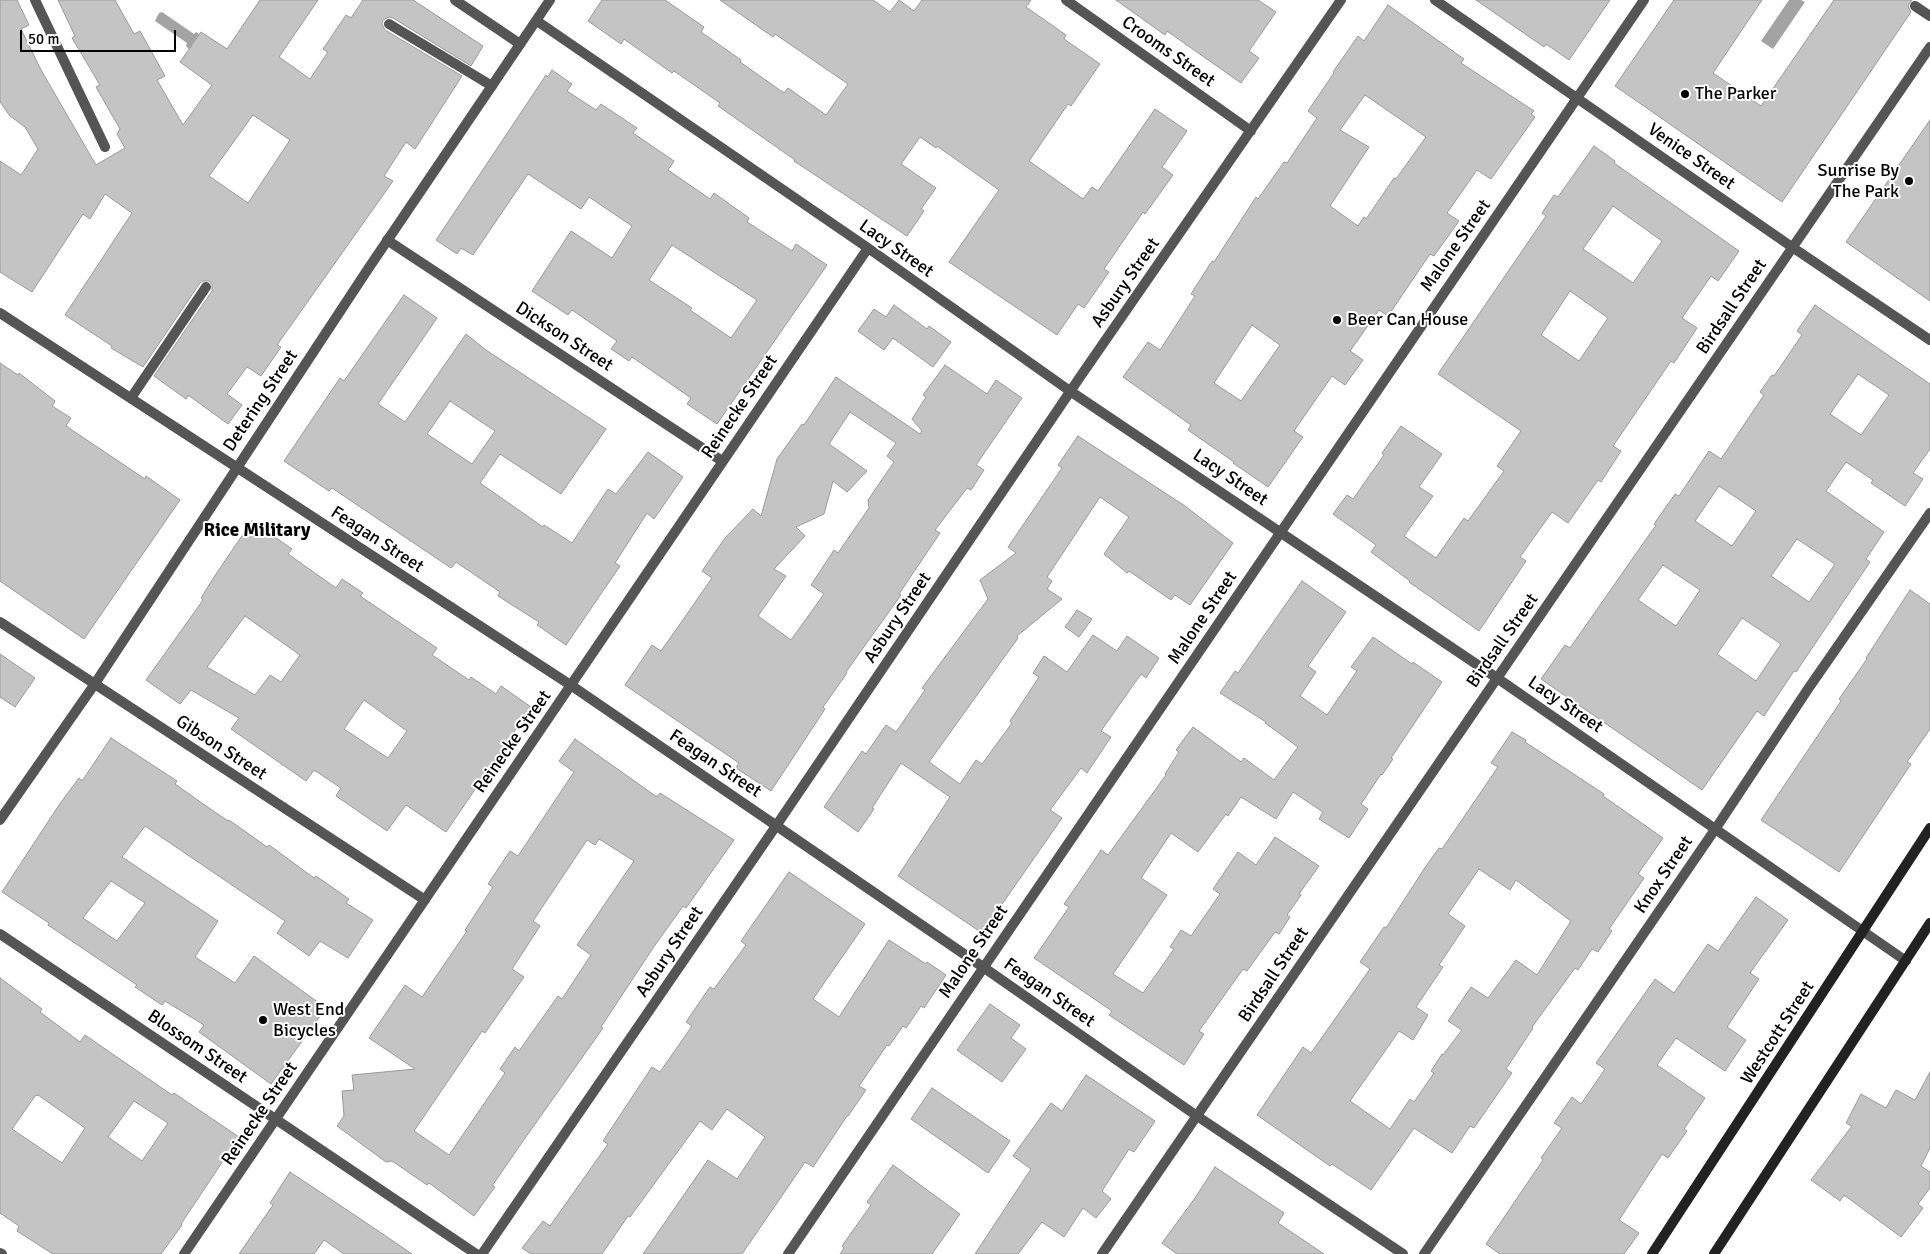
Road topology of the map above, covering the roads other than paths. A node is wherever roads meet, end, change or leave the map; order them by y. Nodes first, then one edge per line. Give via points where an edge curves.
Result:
1 (36, 0) edge
2 (455, 0) edge
3 (550, 0) edge
4 (1066, 0) edge
5 (1341, 0) edge
6 (1434, 0) edge
7 (1644, 0) edge
8 (1915, 6) dead end
9 (1930, 16) edge
10 (536, 21) junction
11 (389, 24) dead end
12 (520, 44) junction
13 (1930, 47) edge
14 (492, 86) junction
15 (1578, 98) junction
16 (1251, 131) junction
17 (105, 147) dead end
18 (387, 240) junction
19 (1792, 247) junction
20 (868, 248) junction
21 (206, 287) dead end
22 (0, 313) edge
23 (1930, 340) edge
24 (1070, 391) junction
25 (131, 398) junction
26 (722, 461) junction
27 (236, 467) junction
28 (1930, 513) edge
29 (1281, 532) junction
30 (0, 622) edge
31 (1497, 678) junction
32 (94, 685) junction
33 (572, 686) junction
34 (0, 820) edge
35 (776, 826) junction
36 (1716, 828) junction
37 (1930, 828) edge
38 (425, 900) junction
39 (1930, 924) edge
40 (1863, 932) junction
41 (0, 934) edge
42 (1906, 961) junction
43 (983, 967) junction
44 (1197, 1116) junction
45 (276, 1120) junction
46 (184, 1254) edge
47 (476, 1254) edge
48 (482, 1254) edge
49 (788, 1254) edge
50 (1102, 1254) edge
51 (1403, 1254) edge
52 (1424, 1254) edge
53 (1652, 1254) edge
54 (1714, 1254) edge

1 - 17 street
2 - 12 street
3 - 10 street, Detering Street
4 - 16 street, Crooms Street
5 - 16 street, Asbury Street
6 - 15 street, Venice Street
7 - 15 street, Malone Street
8 - 9 street
10 - 12 street, Detering Street
10 - 20 street, Lacy Street
11 - 14 street
12 - 14 street, Detering Street
13 - 19 street, Birdsall Street
14 - 18 street, Detering Street
15 - 19 street, Venice Street
15 - 29 street, Malone Street
16 - 24 street, Asbury Street
18 - 26 street, Dickson Street
18 - 27 street, Detering Street
19 - 23 street, Venice Street
19 - 31 street, Birdsall Street
20 - 24 street, Lacy Street
20 - 26 street, Reinecke Street
21 - 25 street
22 - 25 street, Feagan Street
24 - 29 street, Lacy Street
24 - 35 street, Asbury Street
25 - 27 street, Feagan Street
26 - 33 street, Reinecke Street
27 - 32 street, Detering Street
27 - 33 street, Feagan Street
28 - 36 street, Knox Street
29 - 31 street, Lacy Street
29 - 43 street, Malone Street
30 - 32 street, Gibson Street
31 - 36 street, Lacy Street
31 - 44 street, Birdsall Street
32 - 34 street, Detering Street
32 - 38 street, Gibson Street
33 - 35 street, Feagan Street
33 - 38 street, Reinecke Street
35 - 43 street, Feagan Street
35 - 48 street, Asbury Street
36 - 40 street, Lacy Street
36 - 52 street, Knox Street
37 - 40 main road, Westcott Street
38 - 45 street, Reinecke Street
39 - 42 main road
40 - 42 street, Lacy Street
40 - 53 main road, Westcott Street
41 - 45 street, Blossom Street
42 - 54 main road
43 - 44 street, Feagan Street
43 - 49 street, Malone Street
44 - 50 street, Birdsall Street
44 - 51 street, Feagan Street
45 - 46 street, Reinecke Street
45 - 47 street, Blossom Street

